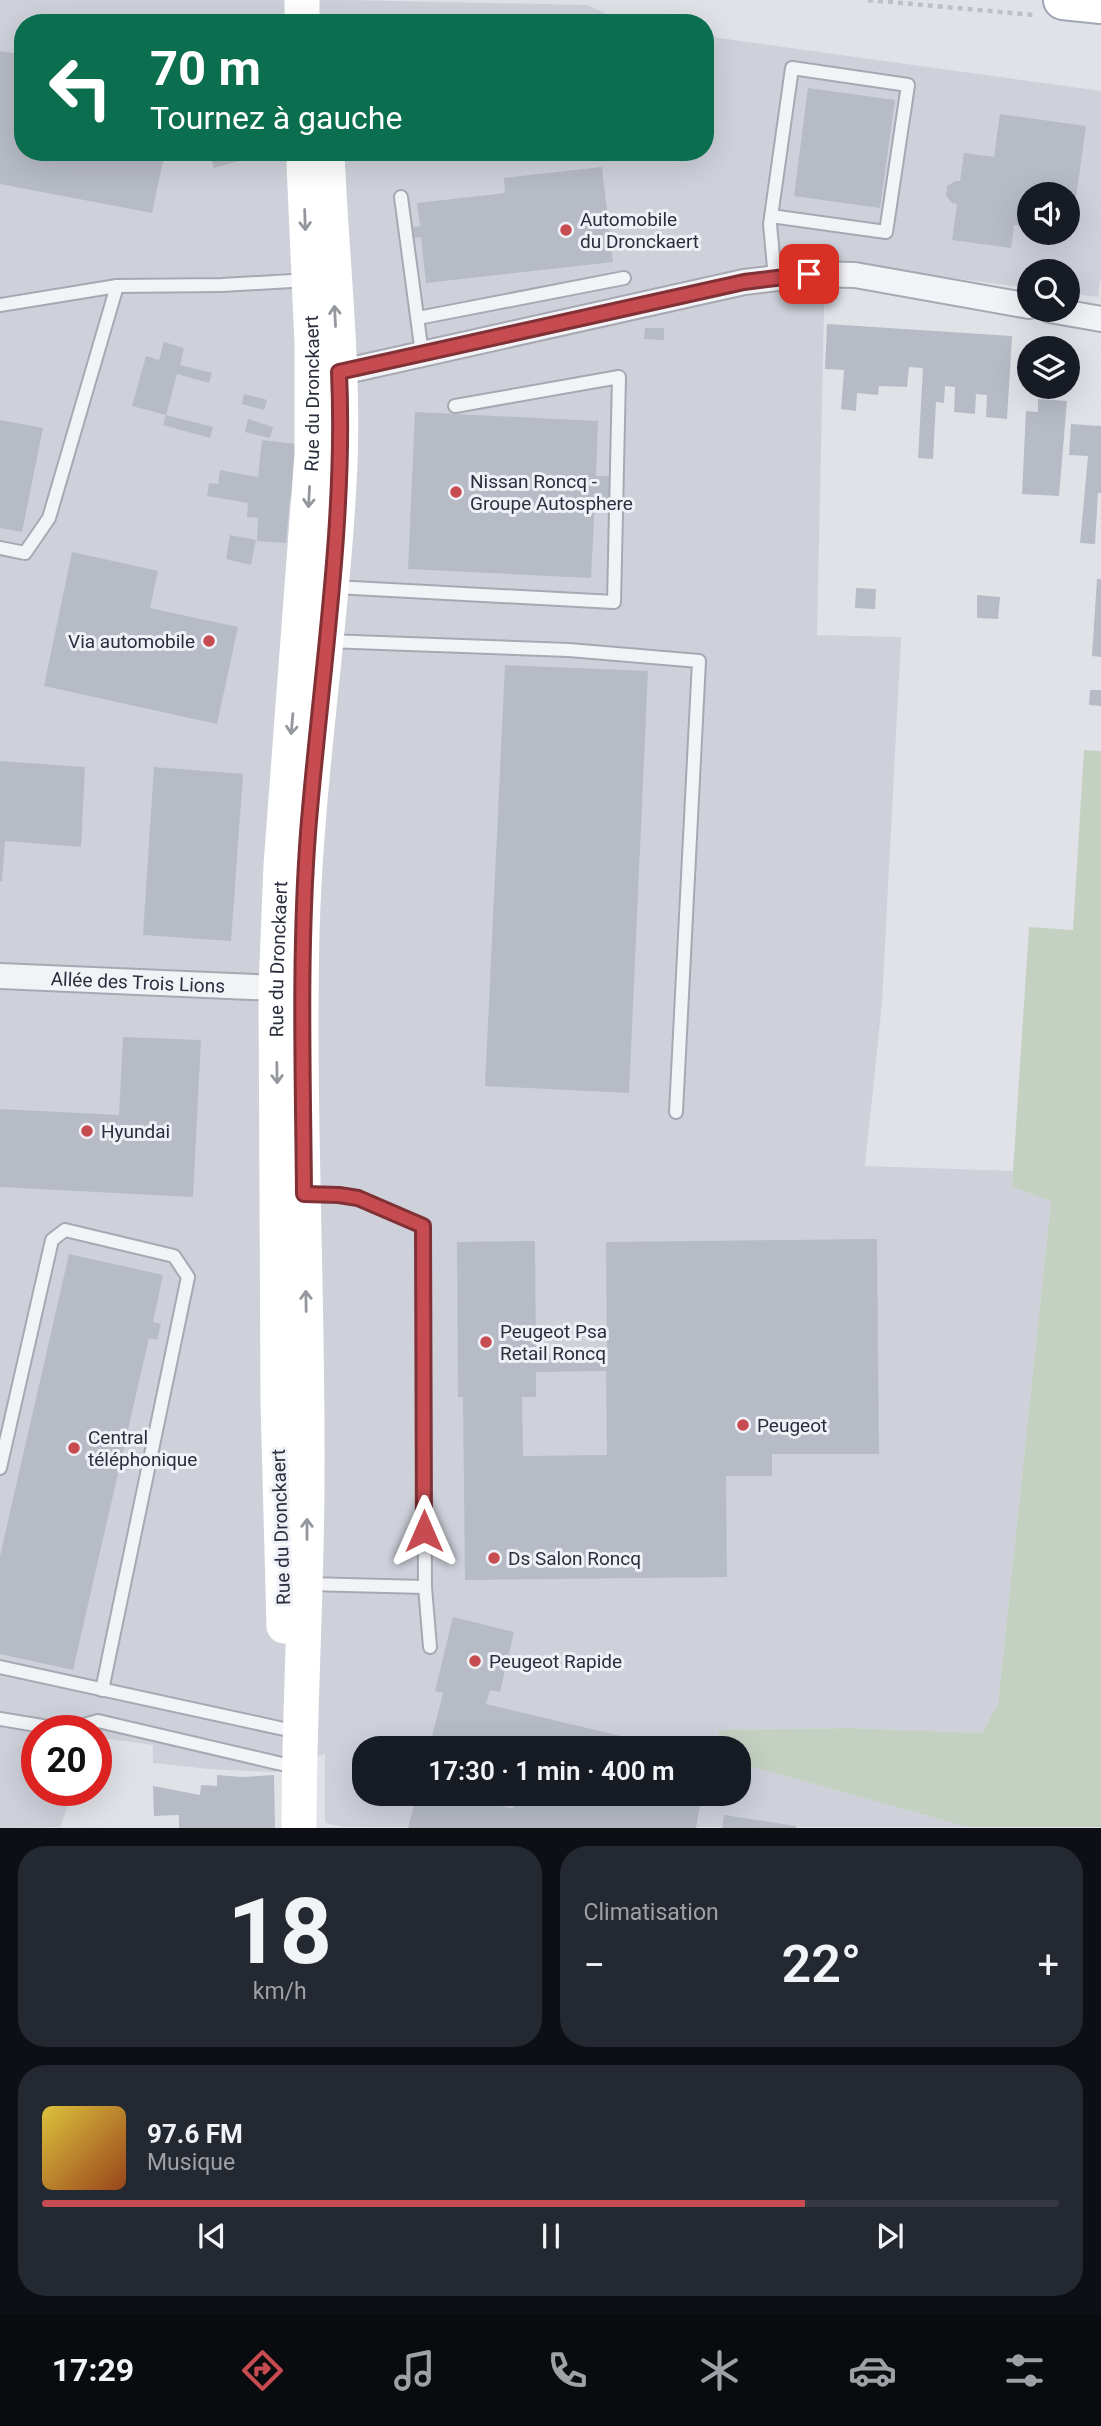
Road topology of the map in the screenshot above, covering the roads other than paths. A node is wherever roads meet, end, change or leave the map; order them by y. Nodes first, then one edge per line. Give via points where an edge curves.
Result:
1 (1101, 4) edge
2 (1055, 8) edge
3 (304, 161) edge
4 (326, 161) edge
5 (401, 197) dead end
6 (771, 216) junction
7 (320, 278) junction
8 (624, 278) dead end
9 (775, 278) junction
10 (117, 286) junction
11 (1017, 304) edge
12 (0, 305) edge
13 (1080, 315) edge
14 (418, 317) junction
15 (1101, 319) edge
16 (422, 354) junction
17 (326, 375) junction
18 (455, 406) dead end
19 (0, 548) edge
20 (317, 586) junction
21 (312, 640) junction
22 (0, 976) edge
23 (276, 988) junction
24 (676, 1112) dead end
25 (291, 1194) junction
26 (0, 1468) edge
27 (294, 1584) junction
28 (425, 1587) junction
29 (430, 1647) dead end
30 (0, 1667) edge
31 (102, 1690) junction
32 (0, 1719) edge
33 (293, 1731) junction
34 (299, 1768) junction
35 (299, 1828) edge

1 - 2 main road
3 -> 7 main road, Rue du Dronckaert
4 - 7 main road, Rue du Dronckaert
5 - 14 lane
6 - 6 lane via 792,68 908,85 886,232
6 - 9 lane
7 - 10 lane
7 - 17 main road, Rue du Dronckaert
8 - 14 lane
9 - 11 street via 855,275
9 - 16 street
10 - 12 lane
10 - 19 lane via 50,518 25,553
13 - 15 street
14 - 16 lane
16 - 17 street
17 - 20 main road, Rue du Dronckaert via 312,454
18 - 20 lane via 619,377 614,602
20 - 21 main road, Rue du Dronckaert
21 -> 23 main road, Rue du Dronckaert via 279,903
21 - 24 lane via 569,650 699,661
21 - 25 main road, Rue du Dronckaert via 302,1017
22 - 23 street, Allée des Trois Lions
23 -> 25 main road, Rue du Dronckaert
25 - 27 main road, Rue du Dronckaert via 278,1402
25 - 28 lane via 358,1198 423,1226
26 - 31 lane via 52,1240 65,1230 174,1256 188,1277
27 - 28 lane
27 - 33 main road, Rue du Dronckaert
27 - 34 main road, Rue du Dronckaert
28 - 29 lane
30 - 31 lane
31 - 33 lane
32 - 34 lane via 66,1730 98,1721
33 - 34 main road, Rue du Dronckaert
34 - 35 main road, Rue du Dronckaert

